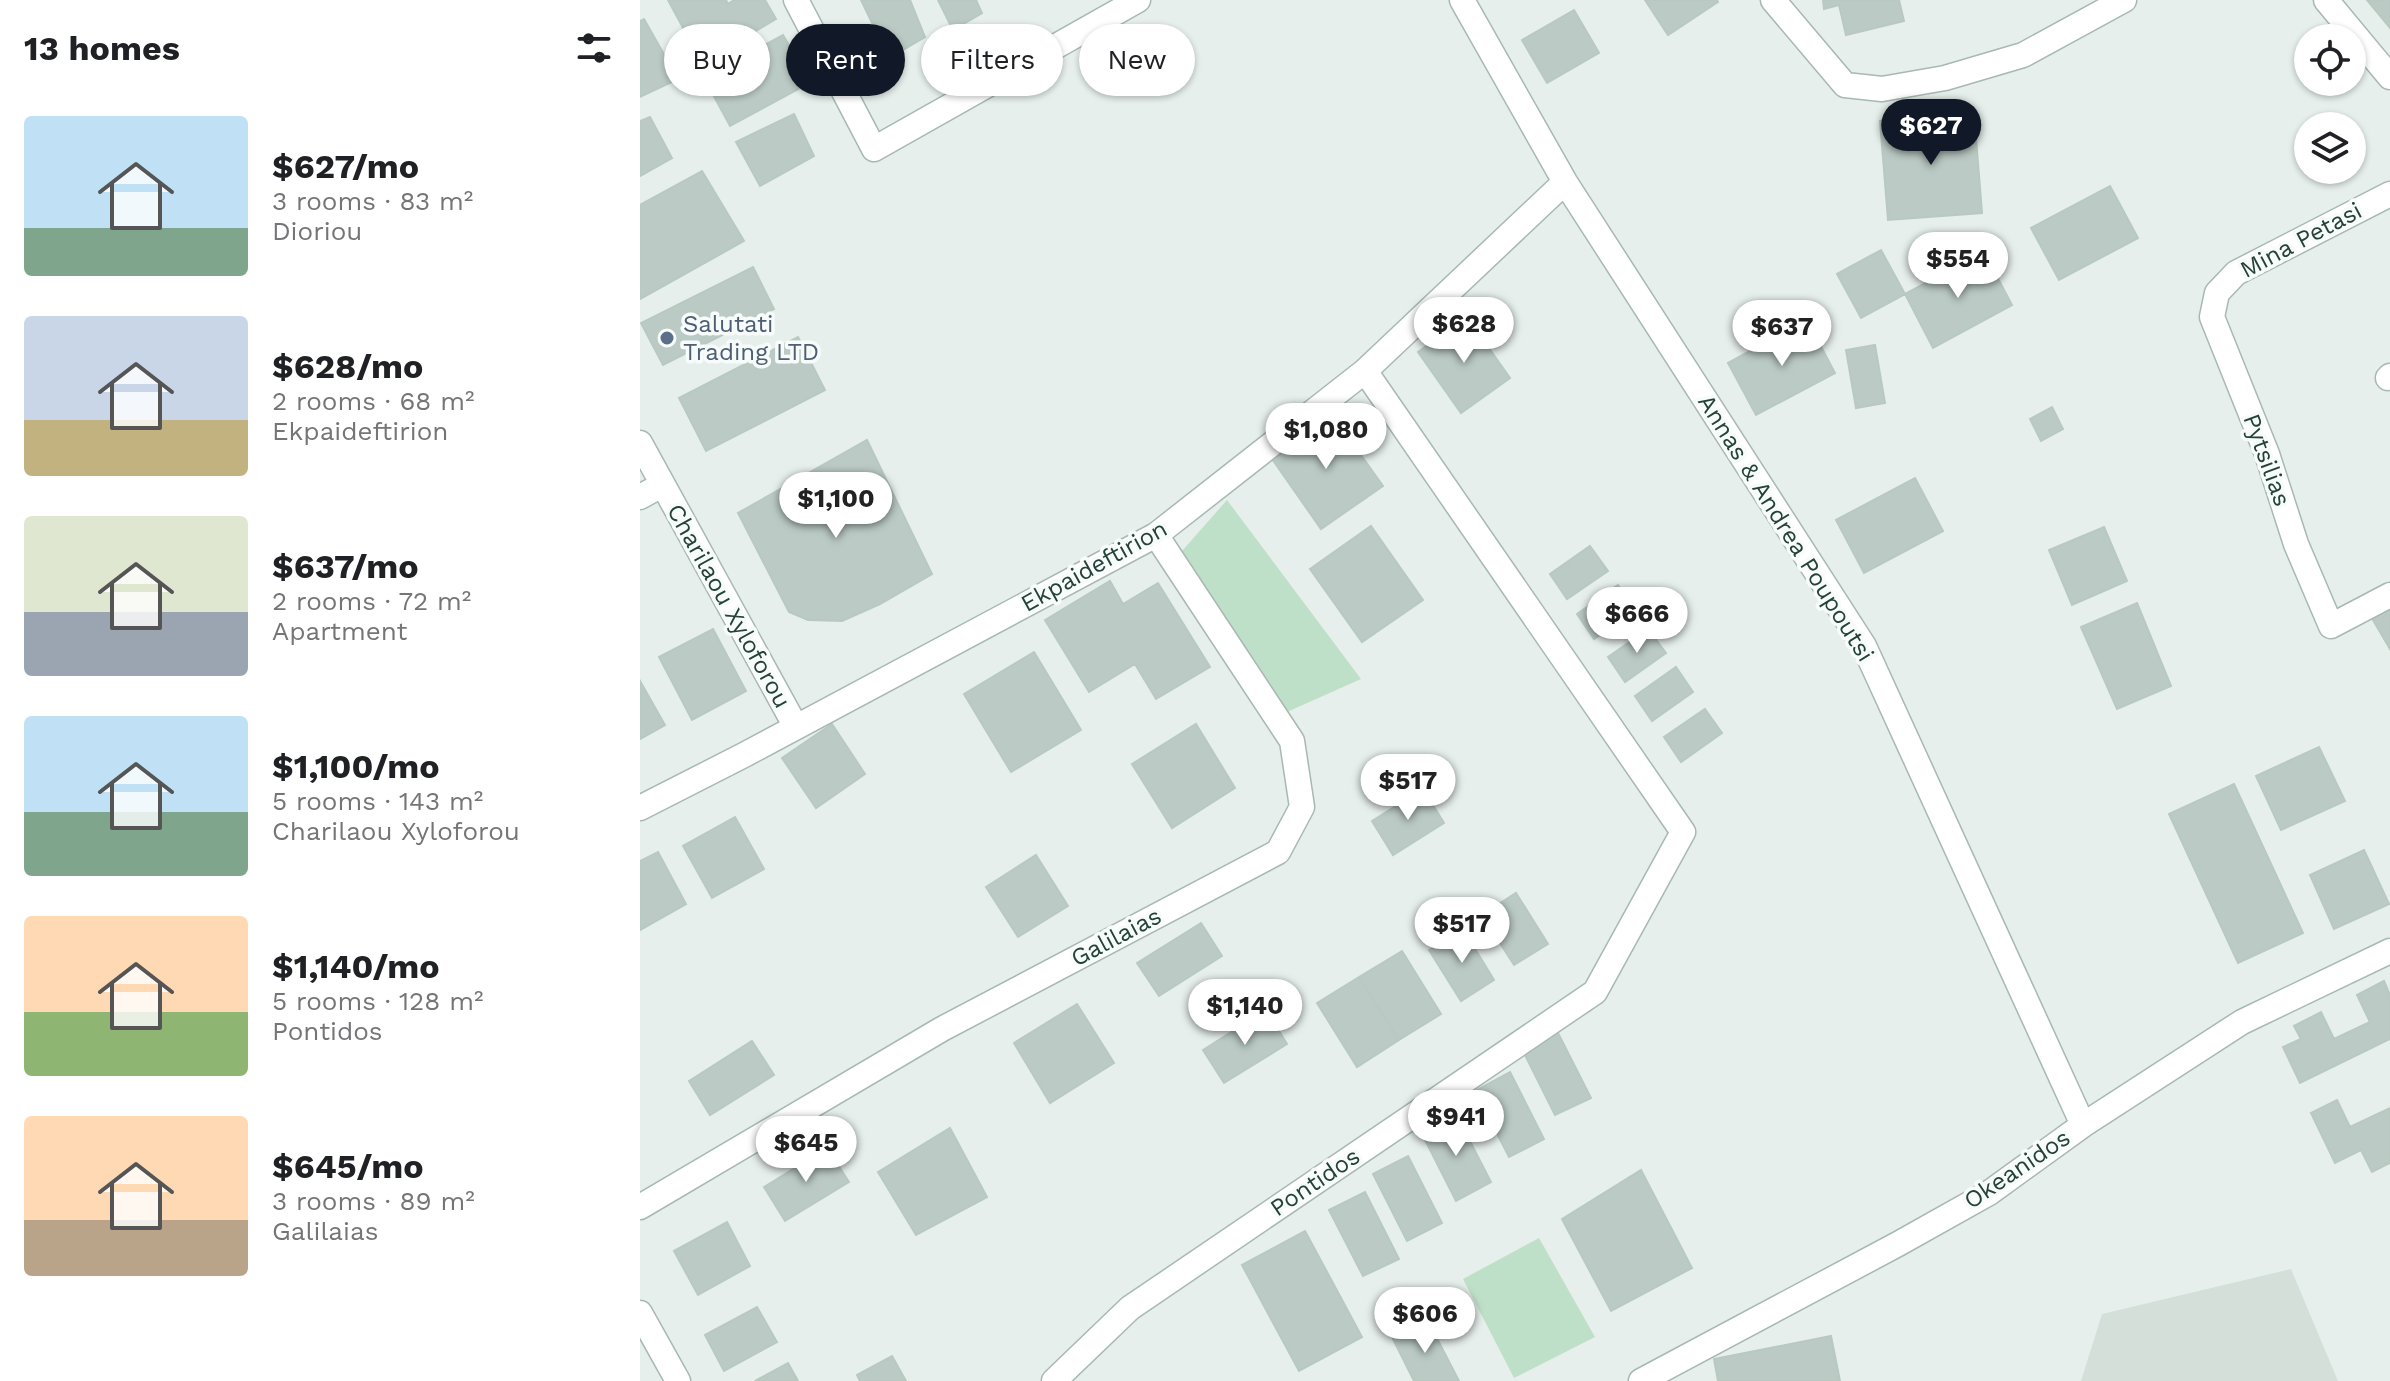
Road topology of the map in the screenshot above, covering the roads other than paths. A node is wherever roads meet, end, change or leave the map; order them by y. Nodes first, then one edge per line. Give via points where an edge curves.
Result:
1 (796, 0) edge
2 (1138, 0) edge
3 (1462, 0) edge
4 (1773, 0) edge
5 (2124, 0) edge
6 (2326, 0) edge
7 (2390, 77) edge
8 (1565, 182) junction
9 (2390, 194) edge
10 (2217, 293) joint
11 (1365, 371) junction
12 (640, 443) edge
13 (651, 491) edge
14 (1156, 535) junction
15 (2390, 595) edge
16 (796, 727) junction
17 (640, 808) edge
18 (2390, 951) edge
19 (2083, 1125) junction
20 (640, 1207) edge
21 (640, 1313) edge
22 (1644, 1380) edge
23 (678, 1381) edge
24 (1054, 1381) edge

1 - 2 street via 874,149
3 - 8 street, Annas & Andrea Poupoutsi
4 - 5 street via 1845,85 1882,89 1945,78 2023,55
6 - 7 street
8 - 11 street, Ekpaideftirion
8 - 19 street, Annas & Andrea Poupoutsi via 1864,646
9 - 10 street, Mina Petasi via 2236,273
10 - 15 street, Pytsilias via 2212,317 2331,626
11 - 14 street, Ekpaideftirion
11 - 24 street, Pontidos via 1683,832 1595,992 1130,1308
12 - 13 street, Charilaou Xyloforou
13 - 16 street, Charilaou Xyloforou
14 - 16 street, Ekpaideftirion
14 - 20 street, Galilaias via 1292,741 1302,807 1278,852 942,1029
16 - 17 street, Ekpaideftirion
18 - 19 street, Okeanidos via 2242,1022
19 - 22 street, Okeanidos via 1989,1193
21 - 23 street

